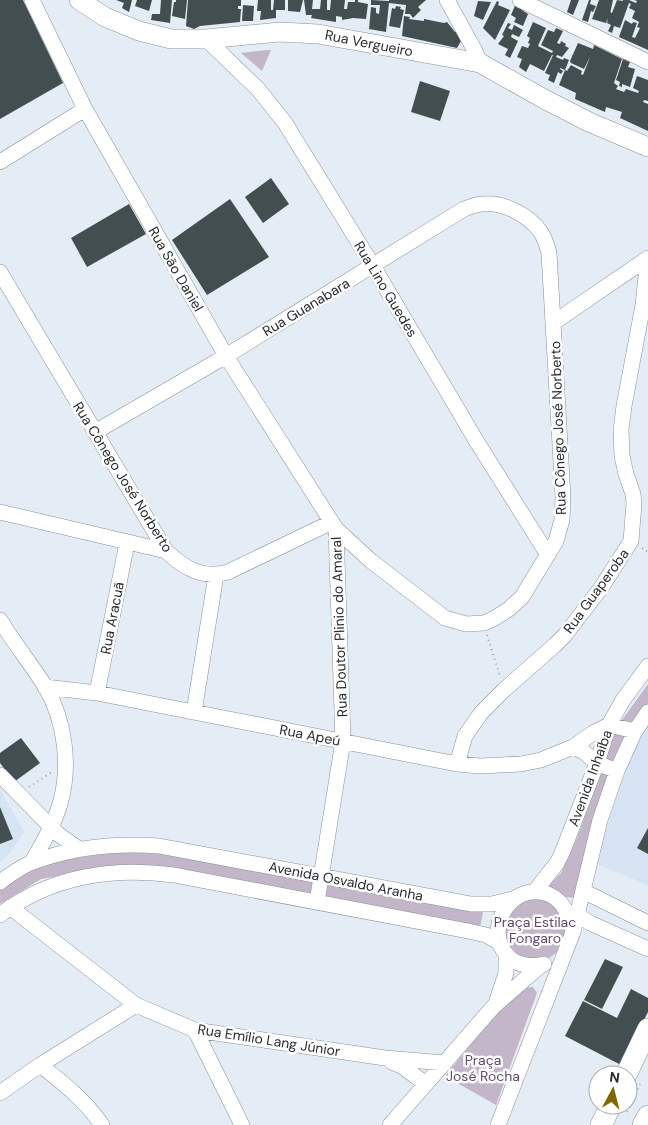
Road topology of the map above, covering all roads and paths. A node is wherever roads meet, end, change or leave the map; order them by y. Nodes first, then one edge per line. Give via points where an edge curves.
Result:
1 (32, 0) edge
2 (79, 0) edge
3 (447, 0) edge
4 (520, 0) edge
5 (206, 39) junction
6 (648, 62) edge
7 (480, 63) junction
8 (85, 110) junction
9 (648, 147) edge
10 (0, 162) edge
11 (647, 259) edge
12 (373, 266) junction
13 (0, 272) edge
14 (5, 288) edge
15 (553, 323) junction
16 (642, 342) edge
17 (226, 356) junction
18 (94, 432) junction
19 (0, 512) edge
20 (334, 526) junction
21 (127, 542) junction
22 (166, 551) junction
23 (548, 554) junction
24 (216, 576) junction
25 (485, 628) dead end
26 (3, 630) edge
27 (648, 666) edge
28 (45, 687) junction
29 (505, 689) junction
30 (97, 693) junction
31 (194, 712) junction
32 (648, 712) edge
33 (609, 725) junction
34 (635, 731) junction
35 (343, 741) junction
36 (573, 747) junction
37 (65, 763) junction
38 (597, 763) junction
39 (457, 764) junction
40 (617, 771) junction
41 (0, 775) edge
42 (18, 794) junction
43 (51, 826) junction
44 (172, 848) junction
45 (79, 849) junction
46 (32, 862) junction
47 (168, 874) junction
48 (321, 877) junction
49 (0, 882) edge
50 (536, 891) junction
51 (583, 891) junction
52 (513, 899) junction
53 (317, 902) junction
54 (5, 911) edge
55 (577, 915) junction
56 (648, 923) edge
57 (573, 932) junction
58 (648, 948) edge
59 (503, 949) junction
60 (564, 954) junction
61 (540, 966) junction
62 (136, 1005) junction
63 (494, 1006) junction
64 (648, 1029) edge
65 (195, 1030) junction
66 (385, 1058) junction
67 (445, 1064) junction
68 (40, 1065) junction
69 (637, 1065) edge
70 (426, 1084) junction
71 (0, 1093) edge
72 (626, 1116) edge
73 (648, 1116) edge
74 (102, 1125) edge
75 (242, 1125) edge
76 (390, 1125) edge
77 (498, 1125) edge
78 (601, 1125) edge

1 - 8 street, Rua São Daniel
2 - 5 main road, Rua Vergueiro via 105,17 139,31 171,38
3 - 7 street
4 - 6 street
5 - 7 main road, Rua Vergueiro via 280,32 318,34
5 - 12 street, Rua Lino Guedes via 258,89 285,123
7 - 9 main road, Rua Vergueiro via 554,105
8 - 10 street
8 - 17 street, Rua São Daniel
11 - 15 street
11 - 16 street, Rua Guaperoba
12 - 15 street, Rua Guanabara via 464,209 481,204 504,206 531,221 545,240
12 - 17 street, Rua Guanabara
12 - 23 street, Rua Lino Guedes via 477,442
13 - 14 street, Rua Cônego José Norberto
14 - 18 street, Rua Cônego José Norberto
15 - 23 street, Rua Cônego José Norberto via 563,508 559,529
16 - 29 street, Rua Guaperoba via 621,430 622,456 634,504 631,541 601,588 555,646
17 - 18 street, Rua Guanabara
17 - 20 street, Rua São Daniel
18 - 22 street, Rua Cônego José Norberto
19 - 21 street
20 - 23 street, Rua Cônego José Norberto via 371,561 445,618 466,624 484,623 509,609 522,597
20 - 24 street
20 - 35 street, Rua Doutor Plinio do Amaral
21 - 22 street
21 - 30 street, Rua Aracuã
22 - 24 street, Rua Cônego José Norberto via 187,567
24 - 31 street
25 - 29 path
26 - 28 street
27 - 33 street, Avenida Inhaíba
28 - 30 street, Rua Apeú
28 - 37 street via 60,723
29 - 39 street, Rua Guaperoba via 481,713 465,736
30 - 31 street, Rua Apeú
31 - 35 street, Rua Apeú
32 - 34 street, Avenida Inhaíba
33 - 34 street
33 - 36 street, Rua Apeú
33 - 38 street, Avenida Inhaíba
34 - 40 street, Avenida Inhaíba
35 - 39 street, Rua Apeú
35 - 48 street, Rua Doutor Plinio do Amaral
36 - 38 street
36 - 39 street, Rua Apeú via 521,764
37 - 42 path
37 - 43 street via 60,805
38 - 40 street
38 - 50 street, Avenida Inhaíba via 557,863
40 - 51 street, Avenida Inhaíba via 600,820
41 - 42 street
42 - 43 street
43 - 45 street
43 - 46 street
44 - 45 street, Avenida Osvaldo Aranha via 118,844
44 - 47 street via 175,862
44 - 48 street, Avenida Osvaldo Aranha
45 - 46 street, Avenida Osvaldo Aranha
46 - 49 street
47 - 53 street, Avenida Osvaldo Aranha
47 - 54 street, Avenida Osvaldo Aranha via 112,872 77,877 28,897
48 - 52 street, Avenida Osvaldo Aranha via 470,904 492,904
48 - 53 street, Rua Doutor Plinio do Amaral
50 - 52 street
50 - 57 street via 555,897 565,907
51 - 55 street, Avenida Inhaíba
51 - 56 street
52 - 59 street via 503,911 499,923
53 - 59 street, Avenida Osvaldo Aranha via 468,930 486,935
54 - 62 street, Rua Emílio Lang Júnior
55 - 57 street, Avenida Inhaíba
55 - 58 street
57 - 60 street
59 - 61 street via 515,962
59 - 63 street via 506,973
60 - 61 street
60 - 77 street
61 - 63 street
62 - 65 street, Rua Emílio Lang Júnior
62 - 68 street
63 - 67 street
64 - 69 highway
65 - 66 street, Rua Emílio Lang Júnior
65 - 75 street
66 - 67 street, Rua Emílio Lang Júnior
66 - 70 street, Rua Emílio Lang Júnior
67 - 70 street
68 - 71 street
68 - 74 street via 78,1095
70 - 76 street
72 - 73 highway
72 - 78 highway

